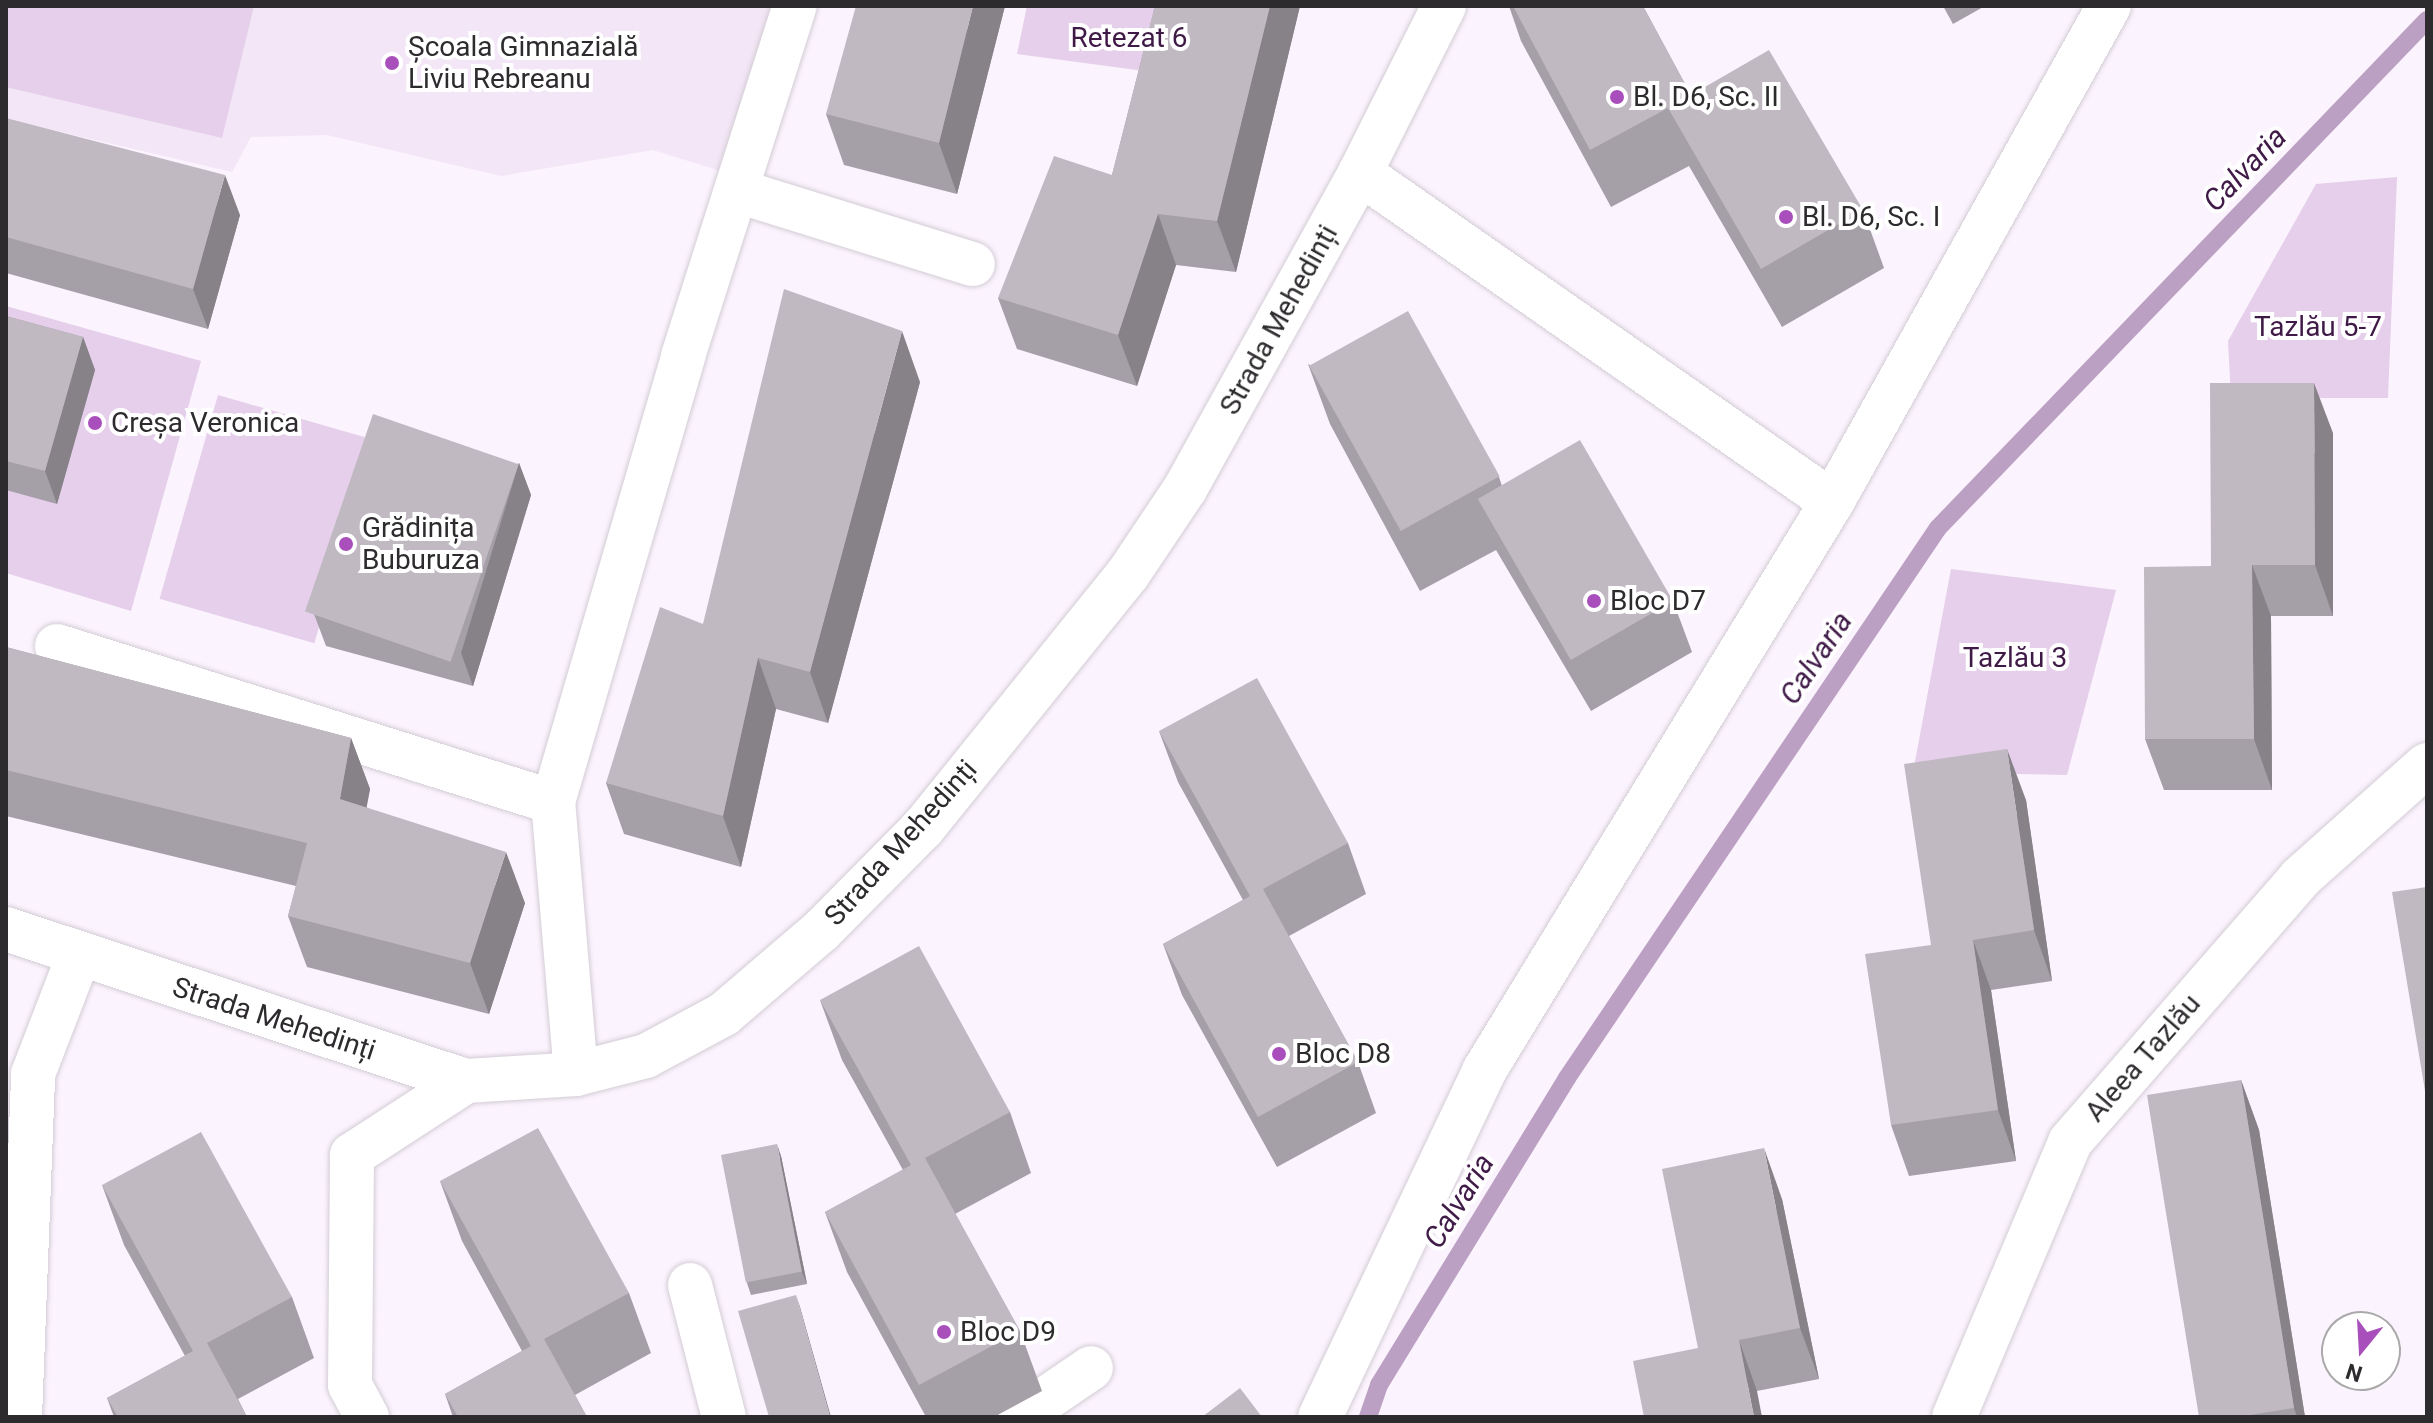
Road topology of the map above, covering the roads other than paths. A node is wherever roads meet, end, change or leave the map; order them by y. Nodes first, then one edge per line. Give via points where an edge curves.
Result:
1 (795, 6) edge
2 (1444, 6) edge
3 (2109, 6) edge
4 (1360, 173) junction
5 (738, 191) junction
6 (973, 264) dead end
7 (1832, 502) junction
8 (57, 646) dead end
9 (2427, 765) edge
10 (553, 802) junction
11 (6, 929) edge
12 (79, 955) junction
13 (576, 1074) junction
14 (466, 1081) junction
15 (690, 1285) dead end
16 (1091, 1368) dead end
17 (20, 1417) edge
18 (367, 1417) edge
19 (724, 1417) edge
20 (1019, 1417) edge
21 (1320, 1417) edge
22 (1954, 1417) edge

1 - 5 street
2 - 4 street, Strada Mehedinți
3 - 7 street
4 - 7 street
4 - 13 street, Strada Mehedinți via 1128,574 923,828 821,931 724,1014 646,1056
5 - 6 street
5 - 10 street via 683,356
7 - 21 street via 1484,1071
8 - 10 street
9 - 22 street, Aleea Tazlău via 2300,878 2070,1142
10 - 13 street
11 - 12 street, Strada Mehedinți
12 - 14 street, Strada Mehedinți
12 - 17 street via 33,1074
13 - 14 street, Strada Mehedinți
14 - 18 street via 352,1155 350,1385
15 - 19 street
16 - 20 street

